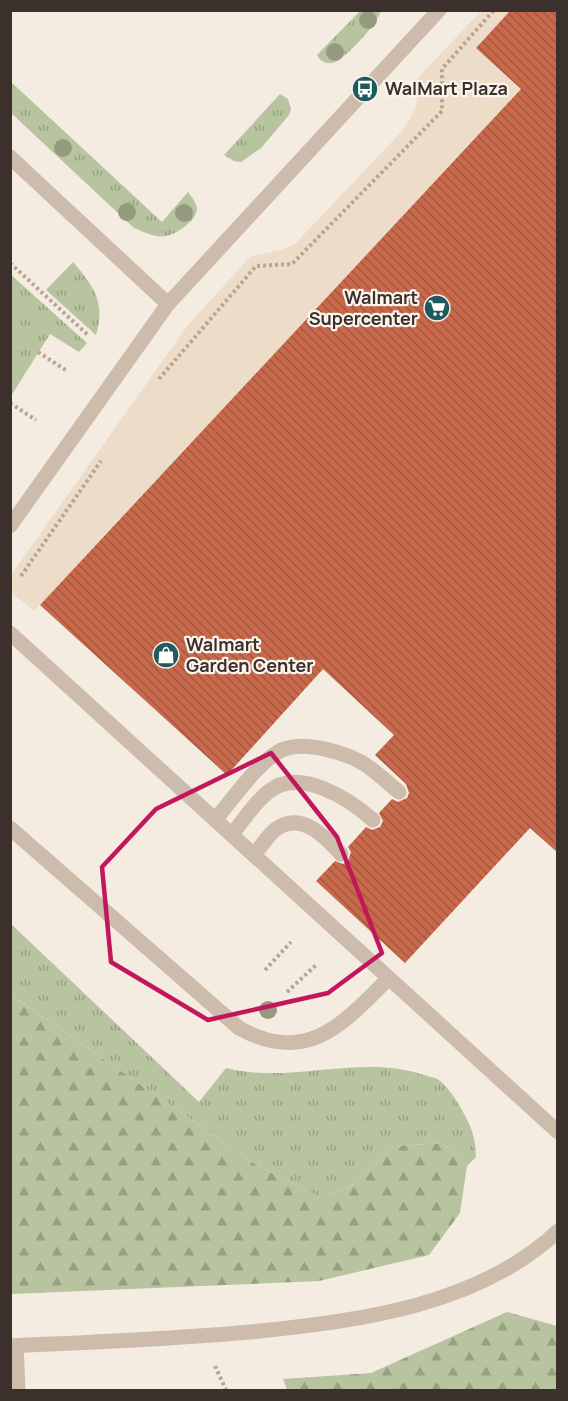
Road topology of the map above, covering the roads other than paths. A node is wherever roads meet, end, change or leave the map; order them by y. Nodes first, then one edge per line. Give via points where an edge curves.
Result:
1 (439, 10) edge
2 (10, 157) edge
3 (168, 304) junction
4 (10, 526) edge
5 (10, 633) edge
6 (399, 792) dead end
7 (215, 820) junction
8 (373, 820) dead end
9 (10, 828) edge
10 (232, 834) junction
11 (341, 854) dead end
12 (254, 855) junction
13 (389, 978) junction
14 (558, 1132) edge
15 (558, 1231) edge
16 (13, 1346) edge
17 (18, 1390) edge

1 - 3 lane
2 - 3 lane
3 - 4 lane
5 - 7 lane
6 - 7 lane via 358,760 324,749 288,747 264,763
7 - 10 lane
8 - 10 lane via 336,793 285,783 268,792
9 - 13 lane via 239,1028 258,1038 310,1041 349,1018
10 - 12 lane
11 - 12 lane via 320,832 296,823 276,829
12 - 13 lane
13 - 14 lane
15 - 16 lane via 505,1268 463,1289 404,1309 327,1324 202,1337
16 - 17 lane

